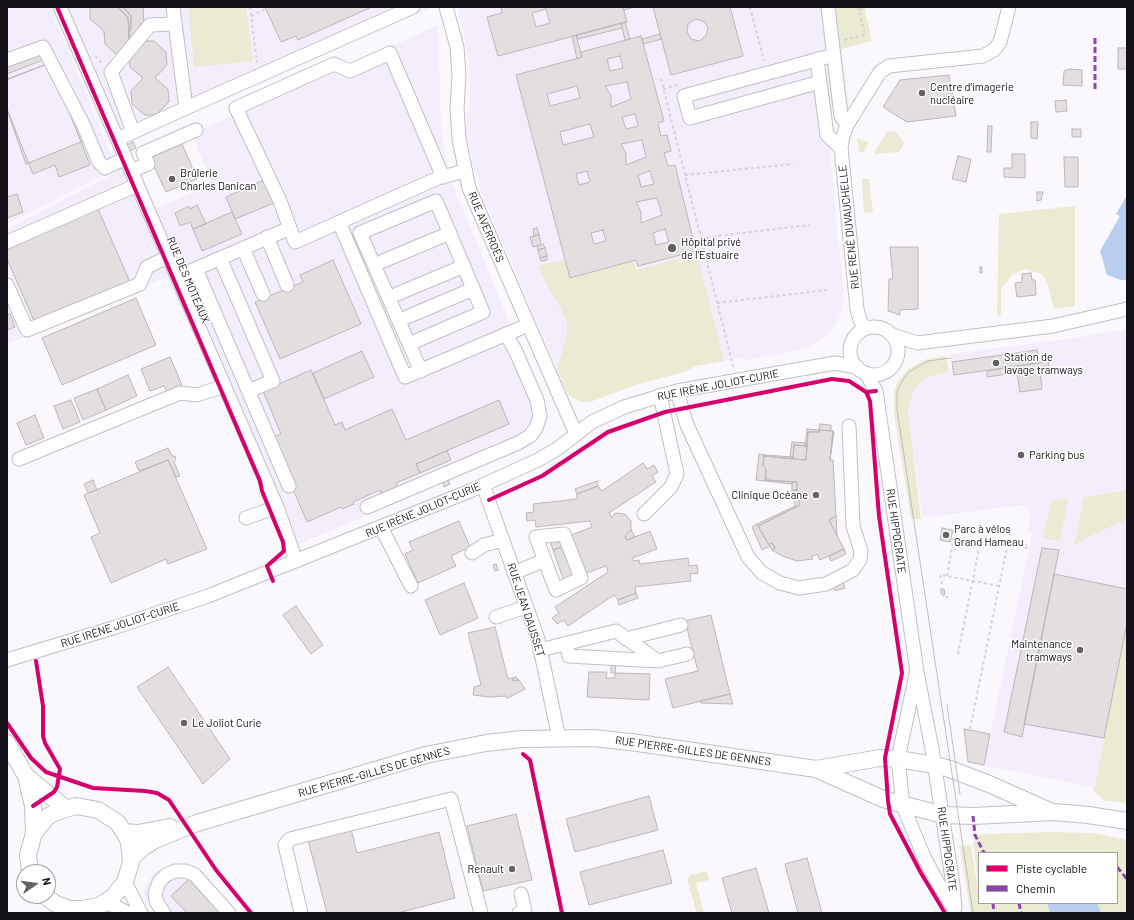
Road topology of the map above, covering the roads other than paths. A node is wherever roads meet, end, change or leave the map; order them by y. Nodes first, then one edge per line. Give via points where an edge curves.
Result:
1 (60, 7) edge
2 (173, 7) edge
3 (413, 7) edge
4 (446, 7) edge
5 (828, 7) edge
6 (1009, 7) edge
7 (174, 24) junction
8 (833, 49) junction
9 (7, 54) edge
10 (817, 59) junction
11 (7, 60) edge
12 (820, 82) junction
13 (186, 108) junction
14 (824, 118) junction
15 (844, 121) junction
16 (196, 130) dead end
17 (133, 132) junction
18 (118, 139) junction
19 (841, 148) junction
20 (126, 158) junction
21 (112, 163) junction
22 (131, 171) junction
23 (465, 171) junction
24 (443, 177) junction
25 (137, 185) junction
26 (338, 222) junction
27 (290, 228) junction
28 (450, 233) junction
29 (267, 237) junction
30 (7, 242) edge
31 (244, 248) junction
32 (168, 257) junction
33 (220, 258) junction
34 (383, 261) dead end
35 (464, 266) junction
36 (196, 268) junction
37 (177, 277) junction
38 (7, 285) edge
39 (287, 285) dead end
40 (473, 289) junction
41 (263, 294) dead end
42 (397, 294) dead end
43 (1127, 309) edge
44 (407, 317) dead end
45 (528, 325) junction
46 (865, 328) junction
47 (506, 334) junction
48 (893, 336) junction
49 (917, 343) junction
50 (409, 344) junction
51 (850, 350) junction
52 (896, 361) junction
53 (835, 362) junction
54 (861, 370) junction
55 (421, 371) junction
56 (885, 372) junction
57 (224, 386) junction
58 (248, 391) junction
59 (678, 391) junction
60 (876, 391) junction
61 (660, 395) junction
62 (848, 426) dead end
63 (264, 430) junction
64 (576, 434) junction
65 (246, 437) junction
66 (20, 459) dead end
67 (483, 485) junction
68 (289, 486) dead end
69 (277, 507) junction
70 (367, 507) dead end
71 (644, 514) dead end
72 (246, 518) dead end
73 (381, 527) junction
74 (503, 540) junction
75 (472, 553) dead end
76 (545, 560) dead end
77 (296, 561) junction
78 (514, 572) junction
79 (411, 586) dead end
80 (526, 607) junction
81 (496, 617) dead end
82 (681, 625) dead end
83 (626, 639) junction
84 (566, 643) junction
85 (540, 650) junction
86 (687, 654) dead end
87 (10, 659) edge
88 (658, 661) junction
89 (916, 672) junction
90 (559, 738) junction
91 (7, 742) edge
92 (898, 759) junction
93 (935, 765) junction
94 (816, 769) junction
95 (26, 776) junction
96 (903, 806) junction
97 (65, 808) junction
98 (1054, 812) junction
99 (943, 815) junction
100 (1127, 821) edge
101 (197, 822) junction
102 (124, 832) junction
103 (34, 833) junction
104 (131, 859) junction
105 (29, 864) edge
106 (125, 882) junction
107 (521, 894) dead end
108 (106, 902) junction
109 (53, 904) edge
110 (81, 911) edge
111 (956, 911) edge
112 (128, 913) edge
113 (141, 913) edge
114 (164, 913) edge
115 (229, 913) edge
116 (301, 913) edge
117 (481, 913) edge
118 (519, 913) edge

1 - 18 street, RUE DES MOTEAUX
2 - 7 street
3 - 13 street
4 - 23 street, RUE AVERROÈS via 457,47 460,76 457,108
5 - 8 street, RUE RENÉ DUVAUCHELLE
6 - 15 street, RUE RENÉ DUVAUCHELLE via 1000,42 994,50 983,56 889,66 880,72
7 - 13 street
7 - 17 street via 150,25 111,72
8 - 10 street
8 - 15 street, RUE RENÉ DUVAUCHELLE
9 - 21 street via 46,42 87,120 105,163
10 - 12 street
10 - 12 street via 684,96 690,118
11 - 21 street via 43,47 84,124 99,162 105,168
12 - 14 street
13 - 17 street
14 - 15 street
14 - 19 street via 827,135
15 - 19 street, RUE RENÉ DUVAUCHELLE
16 - 22 street via 143,153 148,164
17 - 18 street
18 - 20 street, RUE DES MOTEAUX
19 - 46 street, RUE RENÉ DUVAUCHELLE via 857,309
20 - 21 street
20 - 22 street, RUE DES MOTEAUX
22 - 25 street, RUE DES MOTEAUX
23 - 24 street
23 - 45 street, RUE AVERROÈS via 469,188
24 - 26 street
24 - 27 street via 390,53 350,71 334,64 236,108
25 - 30 street
25 - 32 street, RUE DES MOTEAUX
26 - 27 street via 295,242
26 - 55 street via 405,377
27 - 29 street
28 - 34 street
28 - 35 street
28 - 50 street via 436,201 360,233
29 - 31 street
29 - 39 street
31 - 33 street
31 - 41 street
32 - 37 street, RUE DES MOTEAUX
32 - 38 street via 147,267 140,284 27,330
33 - 36 street
33 - 58 street via 273,380
35 - 40 street
35 - 42 street
36 - 37 street
36 - 58 street
37 - 57 street, RUE DES MOTEAUX
40 - 44 street
40 - 50 street via 483,312
43 - 49 street via 1034,328
45 - 47 street
45 - 64 street, RUE AVERROÈS
46 - 48 street via 883,328
46 - 51 street via 852,340
47 - 55 street
47 - 70 street via 537,400 540,416 530,436
48 - 49 street
48 - 52 street via 898,348
49 - 52 street via 904,351
50 - 55 street
51 - 53 street, RUE IRÈNE JOLIOT-CURIE
51 - 54 street via 852,359
52 - 56 street
53 - 54 street, RUE IRÈNE JOLIOT-CURIE
53 - 59 street, RUE IRÈNE JOLIOT-CURIE
54 - 56 street via 872,375
54 - 60 street, RUE HIPPOCRATE
56 - 60 street
57 - 65 street, RUE DES MOTEAUX
57 - 66 street via 197,395 180,393
58 - 63 street
59 - 61 street, RUE IRÈNE JOLIOT-CURIE
59 - 62 street via 687,425 748,557 762,573 780,583 799,588 826,584 853,570 860,560 861,552 853,526
60 - 89 street, RUE HIPPOCRATE
61 - 64 street, RUE IRÈNE JOLIOT-CURIE via 602,417
61 - 71 street via 677,474 671,487
63 - 65 street
63 - 68 street
64 - 67 street, RUE IRÈNE JOLIOT-CURIE via 538,460
65 - 69 street, RUE DES MOTEAUX
67 - 73 street, RUE IRÈNE JOLIOT-CURIE
67 - 74 street, RUE JEAN DAUSSET
69 - 72 street
69 - 77 street, RUE DES MOTEAUX
73 - 77 street, RUE IRÈNE JOLIOT-CURIE
73 - 79 street
74 - 75 street via 484,545
74 - 78 street, RUE JEAN DAUSSET
76 - 78 street
77 - 87 street, RUE IRÈNE JOLIOT-CURIE via 208,596
78 - 80 street, RUE JEAN DAUSSET
80 - 81 street
80 - 85 street, RUE JEAN DAUSSET
82 - 83 street
83 - 84 street via 616,631
83 - 88 street
84 - 85 street
84 - 88 street via 570,656
85 - 90 street, RUE JEAN DAUSSET
86 - 88 street
89 - 92 street, RUE HIPPOCRATE
89 - 93 street, RUE HIPPOCRATE
90 - 94 main road, RUE PIERRE-GILLES DE GENNES via 638,742
90 - 101 main road, RUE PIERRE-GILLES DE GENNES via 486,743 426,755
91 - 95 main road
92 - 93 main road, RUE PIERRE-GILLES DE GENNES
92 - 94 main road, RUE PIERRE-GILLES DE GENNES via 880,758
92 - 96 street, RUE HIPPOCRATE
93 - 98 main road, RUE PIERRE-GILLES DE GENNES via 989,784
93 - 99 street, RUE HIPPOCRATE
94 - 96 main road, RUE PIERRE-GILLES DE GENNES
95 - 97 main road
95 - 103 main road via 33,806
96 - 99 main road, RUE PIERRE-GILLES DE GENNES
96 - 111 street, RUE HIPPOCRATE via 924,858
97 - 102 main road via 76,806 98,810 109,815
97 - 103 main road via 47,817
98 - 99 main road, RUE PIERRE-GILLES DE GENNES
98 - 100 main road, RUE PIERRE-GILLES DE GENNES
99 - 111 street, RUE HIPPOCRATE
101 - 102 main road, RUE PIERRE-GILLES DE GENNES
101 - 104 main road, RUE PIERRE-GILLES DE GENNES via 155,840
102 - 104 main road via 129,842
103 - 105 main road via 28,856
104 - 106 main road
106 - 108 main road
106 - 113 street
107 - 118 street via 526,911
108 - 110 main road
108 - 112 street
109 - 110 main road
114 - 115 street via 157,903 155,894 159,882 175,871 185,871 194,874
116 - 117 street via 285,845 290,839 451,799

